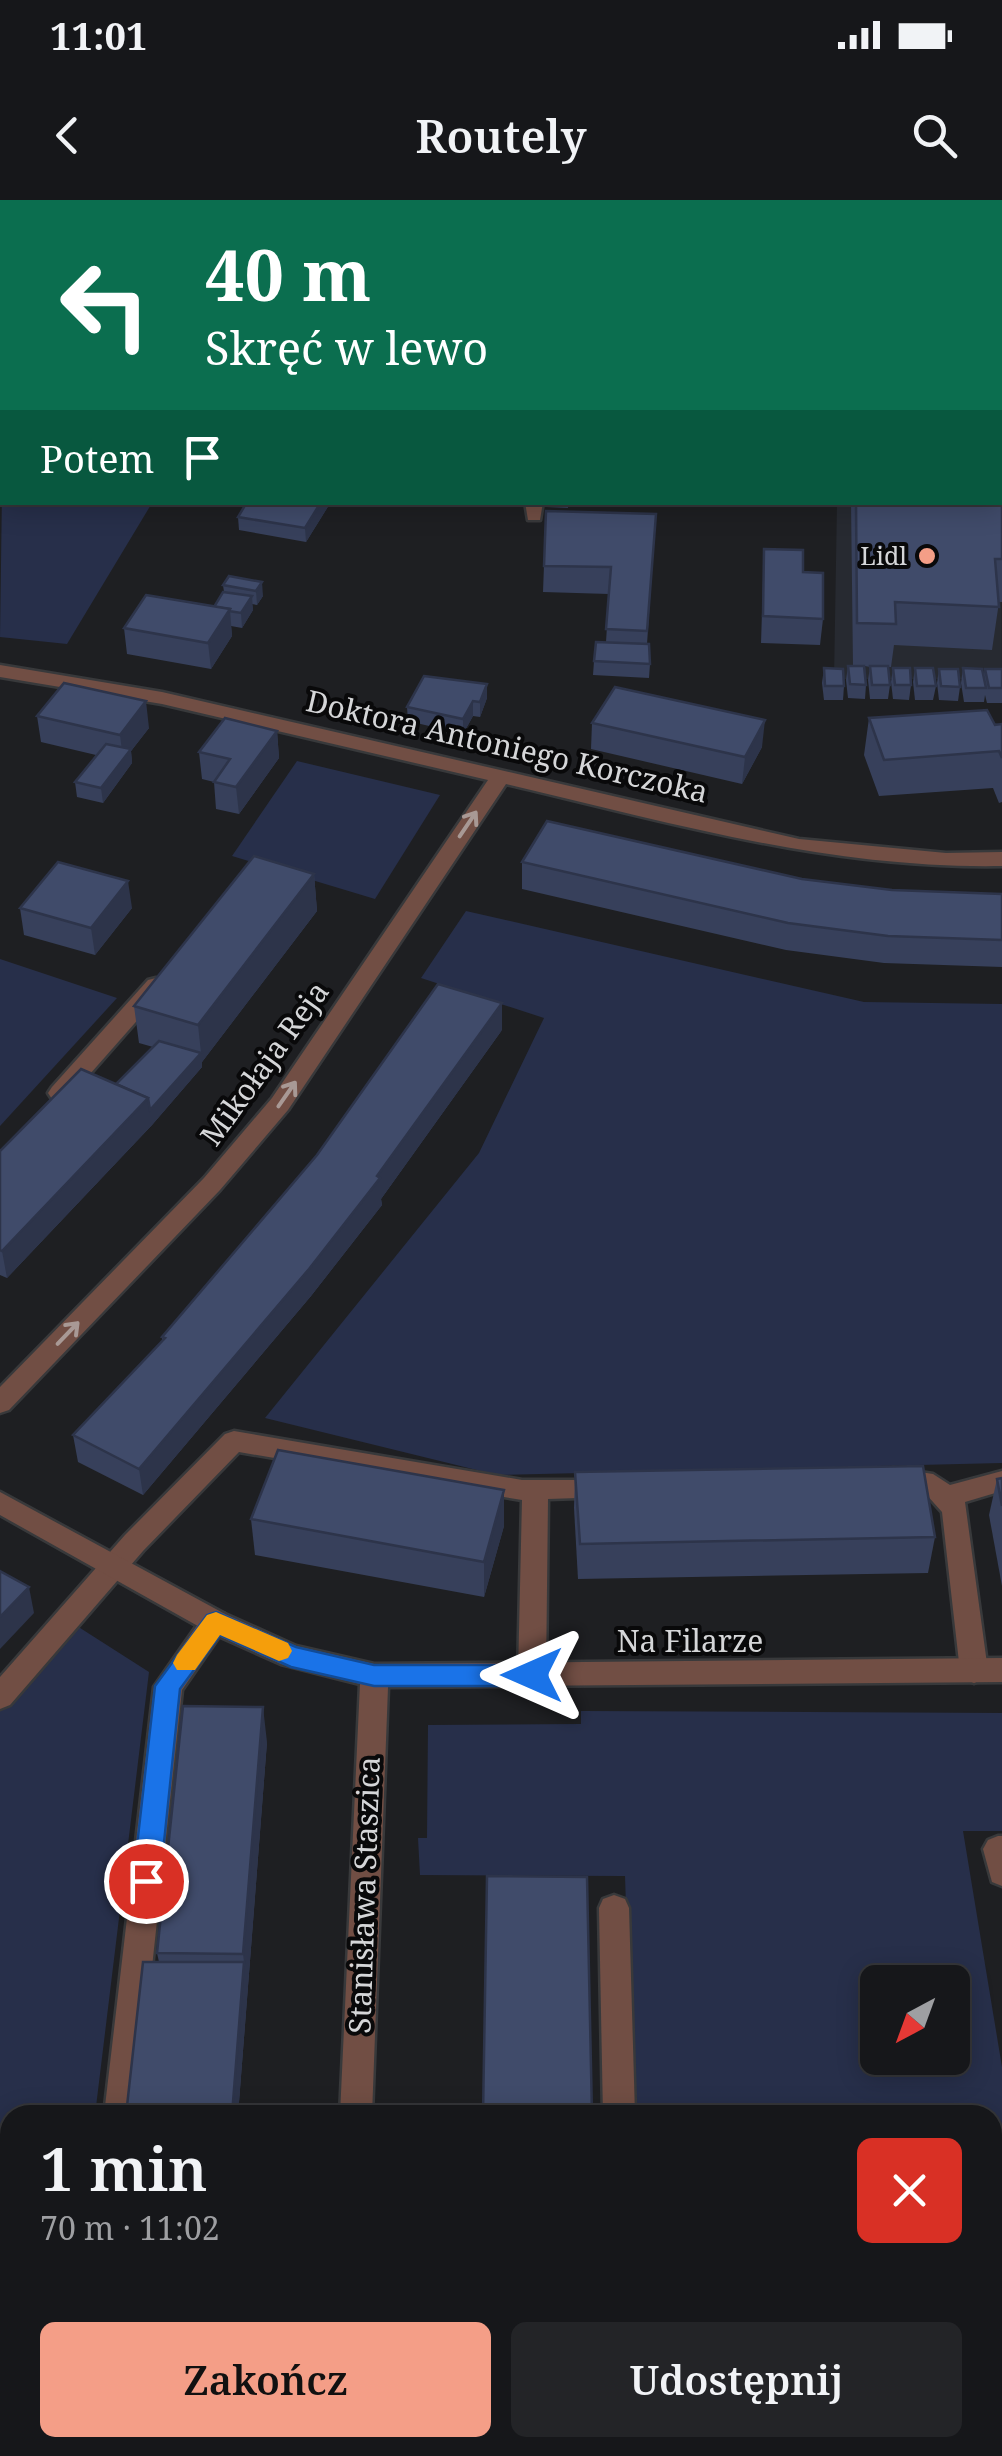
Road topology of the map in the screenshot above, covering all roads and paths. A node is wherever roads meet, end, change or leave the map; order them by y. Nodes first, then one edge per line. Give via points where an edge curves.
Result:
1 (0, 672) edge
2 (502, 776) junction
3 (1002, 859) edge
4 (168, 970) edge
5 (40, 1113) edge
6 (0, 1403) edge
7 (866, 1479) edge
8 (1002, 1481) edge
9 (632, 1486) edge
10 (535, 1490) junction
11 (945, 1497) junction
12 (0, 1502) edge
13 (115, 1566) junction
14 (216, 1622) junction
15 (988, 1671) edge
16 (532, 1675) junction
17 (374, 1676) junction
18 (0, 1697) edge
19 (1002, 1849) edge
20 (1002, 1873) edge
21 (614, 1908) dead end
22 (121, 2105) edge
23 (356, 2105) edge
24 (619, 2105) edge

1 - 2 street, Doktora Antoniego Korczoka via 162,698
2 - 3 street, Doktora Antoniego Korczoka via 799,846
6 -> 2 street, Mikołaja Reja via 212,1184 280,1104
4 - 5 street
7 - 11 street via 933,1484
8 - 11 street
9 - 10 street
10 - 13 street via 234,1442
10 - 16 street
11 - 15 street via 955,1508
12 - 13 street, Na Filarze
13 - 14 street, Na Filarze
13 - 18 street
14 - 17 street, Na Filarze via 291,1656
14 - 22 street via 168,1686
15 - 16 street, Na Filarze
16 - 17 street, Na Filarze
17 - 23 street, Stanisława Staszica
19 - 20 street
21 - 24 street

